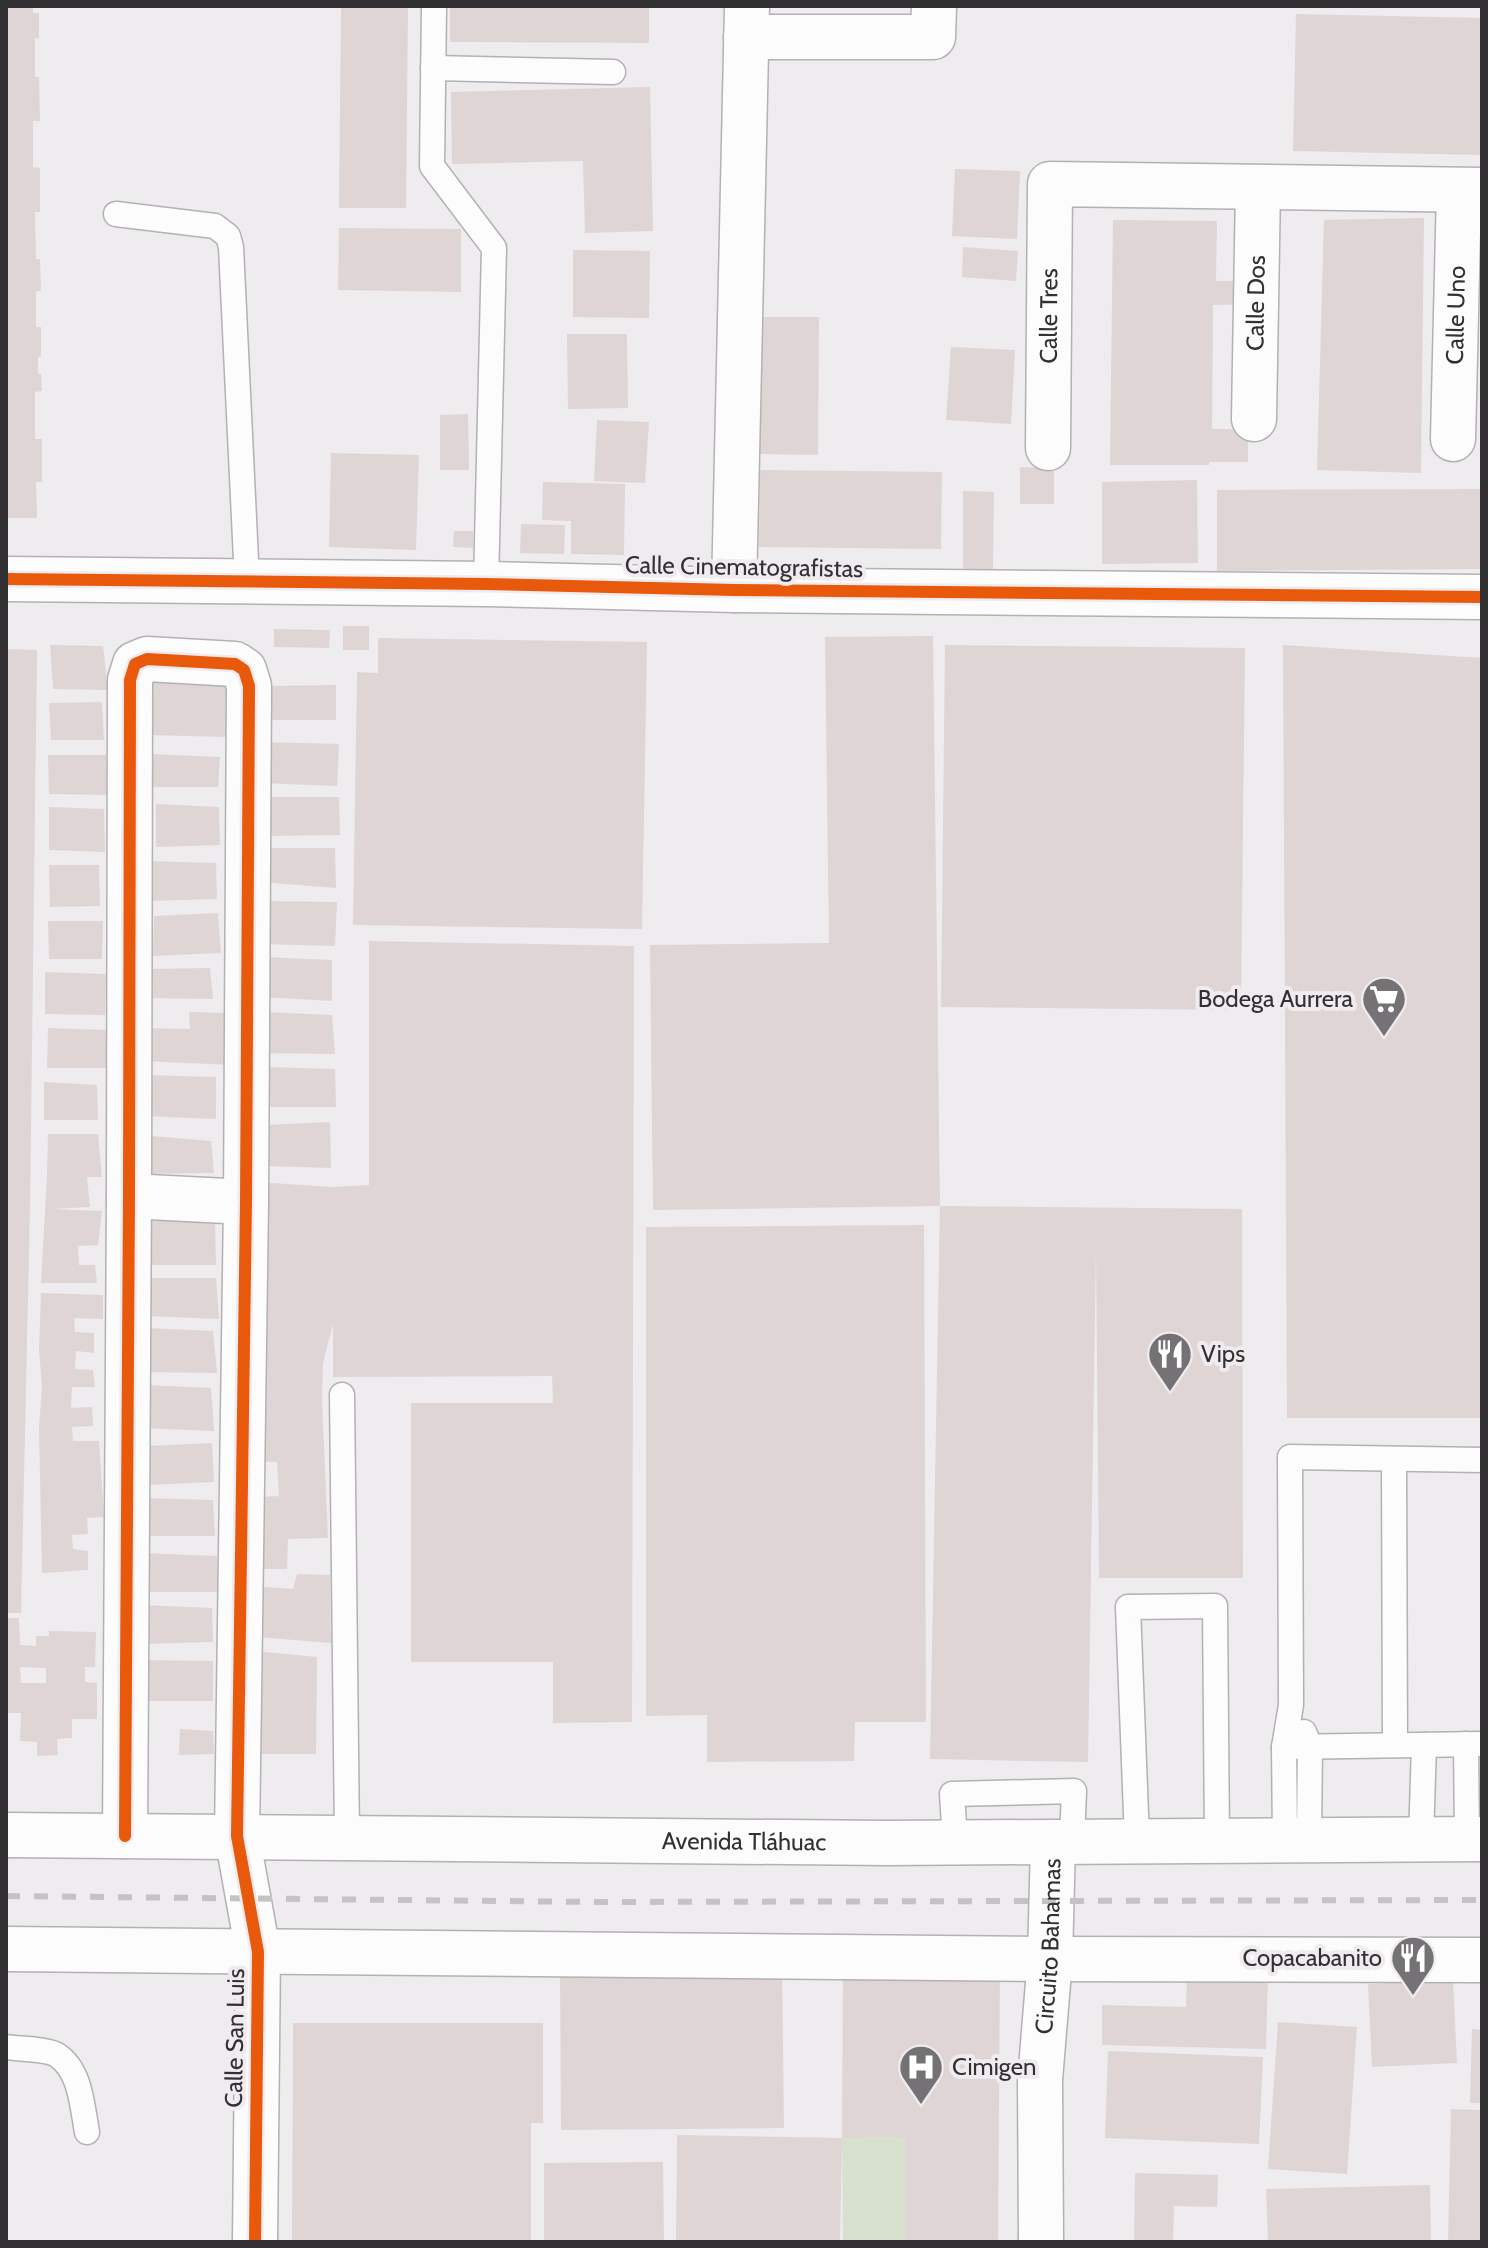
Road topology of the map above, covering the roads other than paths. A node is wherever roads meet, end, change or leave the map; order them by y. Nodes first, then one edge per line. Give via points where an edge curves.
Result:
1 (434, 6) edge
2 (934, 6) edge
3 (746, 22) edge
4 (433, 68) junction
5 (613, 72) dead end
6 (1258, 188) junction
7 (1471, 190) edge
8 (116, 214) dead end
9 (1254, 419) dead end
10 (1453, 439) dead end
11 (1048, 448) dead end
12 (6, 579) edge
13 (247, 581) junction
14 (486, 584) junction
15 (734, 590) junction
16 (1482, 597) edge
17 (129, 1196) junction
18 (246, 1202) junction
19 (342, 1395) dead end
20 (1394, 1460) junction
21 (1482, 1460) edge
22 (1291, 1705) junction
23 (1474, 1744) edge
24 (1395, 1745) junction
25 (1424, 1745) junction
26 (1310, 1746) junction
27 (1284, 1747) junction
28 (6, 1835) edge
29 (125, 1836) junction
30 (237, 1836) junction
31 (347, 1837) junction
32 (1421, 1839) junction
33 (1475, 1839) edge
34 (1137, 1840) junction
35 (1217, 1840) junction
36 (1297, 1840) junction
37 (1063, 1842) junction
38 (6, 1949) edge
39 (258, 1952) junction
40 (1050, 1959) junction
41 (1482, 1960) edge
42 (6, 2047) edge
43 (87, 2132) dead end
44 (255, 2242) edge
45 (1041, 2242) edge

1 - 4 lane
2 - 3 street via 933,37
3 - 15 street
4 - 5 lane
4 - 14 lane via 432,166 494,248
6 - 7 street
6 - 9 street, Calle Dos
6 - 11 street, Calle Tres via 1050,184
7 - 10 street, Calle Uno
8 - 13 lane via 215,226 228,236
12 - 13 street, Calle Cinematografistas
13 - 14 street, Calle Cinematografistas
14 - 15 street, Calle Cinematografistas
15 - 16 street, Calle Cinematografistas
17 - 18 street
17 - 18 street, Calle San Luis via 130,680 135,664 147,659 235,664 244,670 249,686
17 - 29 street
18 - 30 street, Calle San Luis
19 - 31 lane
20 - 21 lane
20 - 22 lane via 1290,1457
20 - 24 lane
22 - 26 lane
22 - 27 lane
23 - 25 lane
23 - 33 lane
24 - 25 lane
24 - 26 lane
25 - 32 lane
26 - 27 lane
26 - 36 lane
27 - 36 lane
28 - 29 street, Avenida Tláhuac
29 - 30 street, Avenida Tláhuac
30 - 31 street, Avenida Tláhuac
30 - 39 street, Calle San Luis
31 - 37 street, Avenida Tláhuac
32 - 33 street, Avenida Tláhuac
32 - 36 street, Avenida Tláhuac
34 - 35 street, Avenida Tláhuac
34 - 35 lane via 1128,1607 1215,1606
34 - 37 street, Avenida Tláhuac
35 - 36 street, Avenida Tláhuac
37 - 40 street, Circuito Bahamas
38 - 39 street
39 - 40 street
39 - 44 street, Calle San Luis
40 - 41 street
40 - 45 street, Circuito Bahamas via 1040,2080
42 - 43 lane via 56,2054 68,2066 77,2082

